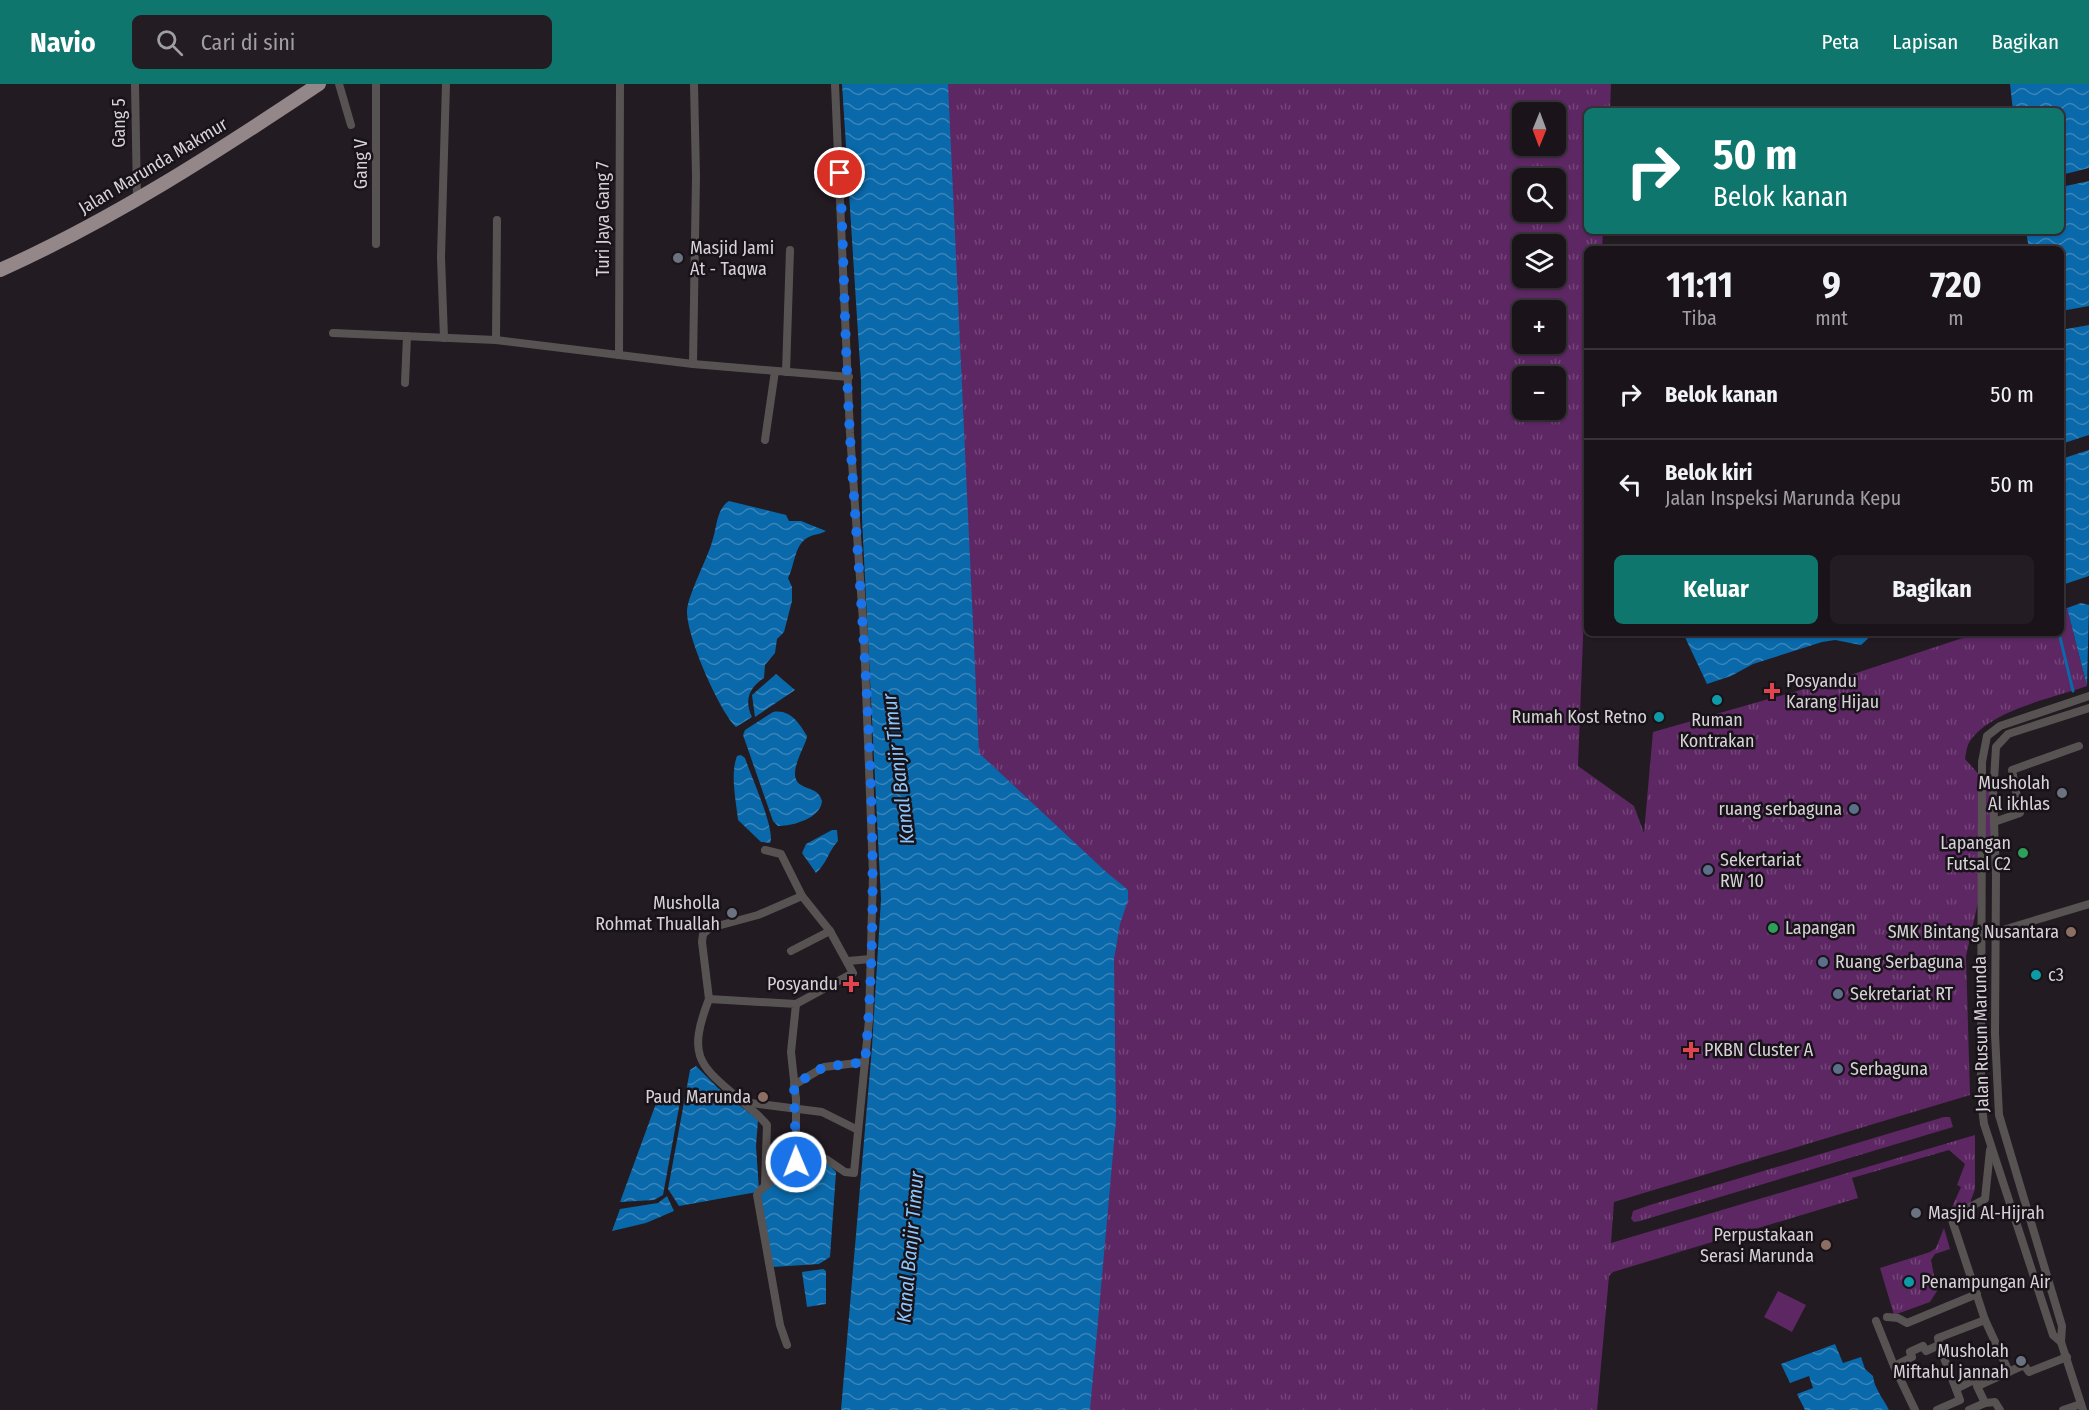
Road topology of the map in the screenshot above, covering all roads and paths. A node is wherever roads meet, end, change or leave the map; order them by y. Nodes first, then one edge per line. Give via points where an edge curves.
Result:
1 (135, 84) edge
2 (320, 84) edge
3 (339, 84) edge
4 (376, 84) edge
5 (446, 84) edge
6 (620, 84) edge
7 (694, 84) edge
8 (835, 84) edge
9 (351, 125) dead end
10 (137, 198) junction
11 (497, 220) dead end
12 (376, 244) dead end
13 (790, 250) dead end
14 (0, 270) edge
15 (333, 333) dead end
16 (407, 336) junction
17 (444, 338) junction
18 (496, 340) junction
19 (619, 355) junction
20 (693, 364) junction
21 (775, 371) junction
22 (786, 372) junction
23 (849, 377) junction
24 (405, 384) dead end
25 (765, 440) dead end
26 (2089, 696) edge
27 (2089, 708) edge
28 (2079, 746) dead end
29 (1994, 822) junction
30 (765, 850) dead end
31 (802, 896) junction
32 (2089, 904) edge
33 (830, 931) junction
34 (1996, 932) junction
35 (791, 951) dead end
36 (871, 959) junction
37 (848, 961) junction
38 (709, 999) junction
39 (796, 1004) junction
40 (865, 1062) junction
41 (794, 1085) junction
42 (743, 1102) junction
43 (795, 1107) junction
44 (858, 1130) junction
45 (1990, 1144) junction
46 (796, 1162) junction
47 (765, 1184) junction
48 (1977, 1294) junction
49 (1887, 1317) dead end
50 (1985, 1320) junction
51 (1876, 1321) dead end
52 (2061, 1342) junction
53 (787, 1345) dead end
54 (1939, 1346) junction
55 (2067, 1357) junction
56 (1893, 1366) junction
57 (2009, 1372) junction
58 (1982, 1384) junction
59 (1956, 1389) junction
60 (1984, 1403) junction
61 (2082, 1407) edge
62 (1915, 1410) edge
63 (1937, 1410) edge
64 (1969, 1410) edge
65 (2000, 1410) edge
66 (2063, 1410) edge

1 - 10 street, Gang 5
2 - 10 main road, Jalan Marunda Makmur
3 - 9 street
4 - 12 street, Gang V
5 - 17 street via 441,257
6 - 19 street, Turi Jaya Gang 7
7 - 20 street
8 - 23 street
10 - 14 main road, Jalan Marunda Makmur via 54,246
11 - 18 street
13 - 22 street
15 - 16 street
16 - 17 street
16 - 24 street
17 - 18 street
18 - 19 street
19 - 20 street
20 - 21 street
21 - 22 street
21 - 25 street
22 - 23 street
23 - 36 street via 863,616 873,909
26 - 45 street, Jalan Rusun Marunda via 2000,726 1987,736 1984,745 1981,963 1984,1124
27 - 29 street, Jalan Rusun Marunda via 2008,734 1996,747
28 - 29 street via 2012,770 2020,813
29 - 34 street, Jalan Rusun Marunda
30 - 31 street via 781,854
31 - 33 street
31 - 38 street via 758,915 710,928 703,934
32 - 34 street
33 - 35 street
33 - 37 street
34 - 52 street, Jalan Rusun Marunda via 1999,1115 2062,1326
36 - 37 street
36 - 40 street
37 - 39 street via 853,971 849,977
38 - 39 street
38 - 42 street via 699,1030 699,1058 714,1078
39 - 41 street via 791,1052
40 - 41 street via 824,1067
40 - 44 street
41 - 43 street
42 - 43 street
42 - 47 street via 766,1125
43 - 44 street via 825,1113
43 - 46 street
44 - 46 street via 854,1173 826,1160
45 - 48 street via 1985,1199 1951,1216
45 - 52 street, Jalan Rusun Marunda via 2054,1335
46 - 47 street via 784,1175
47 - 53 street via 757,1195
48 - 49 street via 1907,1323
48 - 50 street
50 - 54 street via 1938,1338
50 - 57 street
51 - 56 street
52 - 55 street, Jalan Rusun Marunda
54 - 56 street via 1926,1351 1923,1346 1910,1352 1912,1357
54 - 59 street
55 - 57 street via 2030,1372 2025,1365
55 - 61 street, Jalan Rusun Marunda
56 - 62 street
57 - 58 street
58 - 59 street via 1978,1378
58 - 60 street via 1977,1386
59 - 63 street via 1960,1400
60 - 64 street
60 - 65 street via 1995,1402
61 - 66 street

